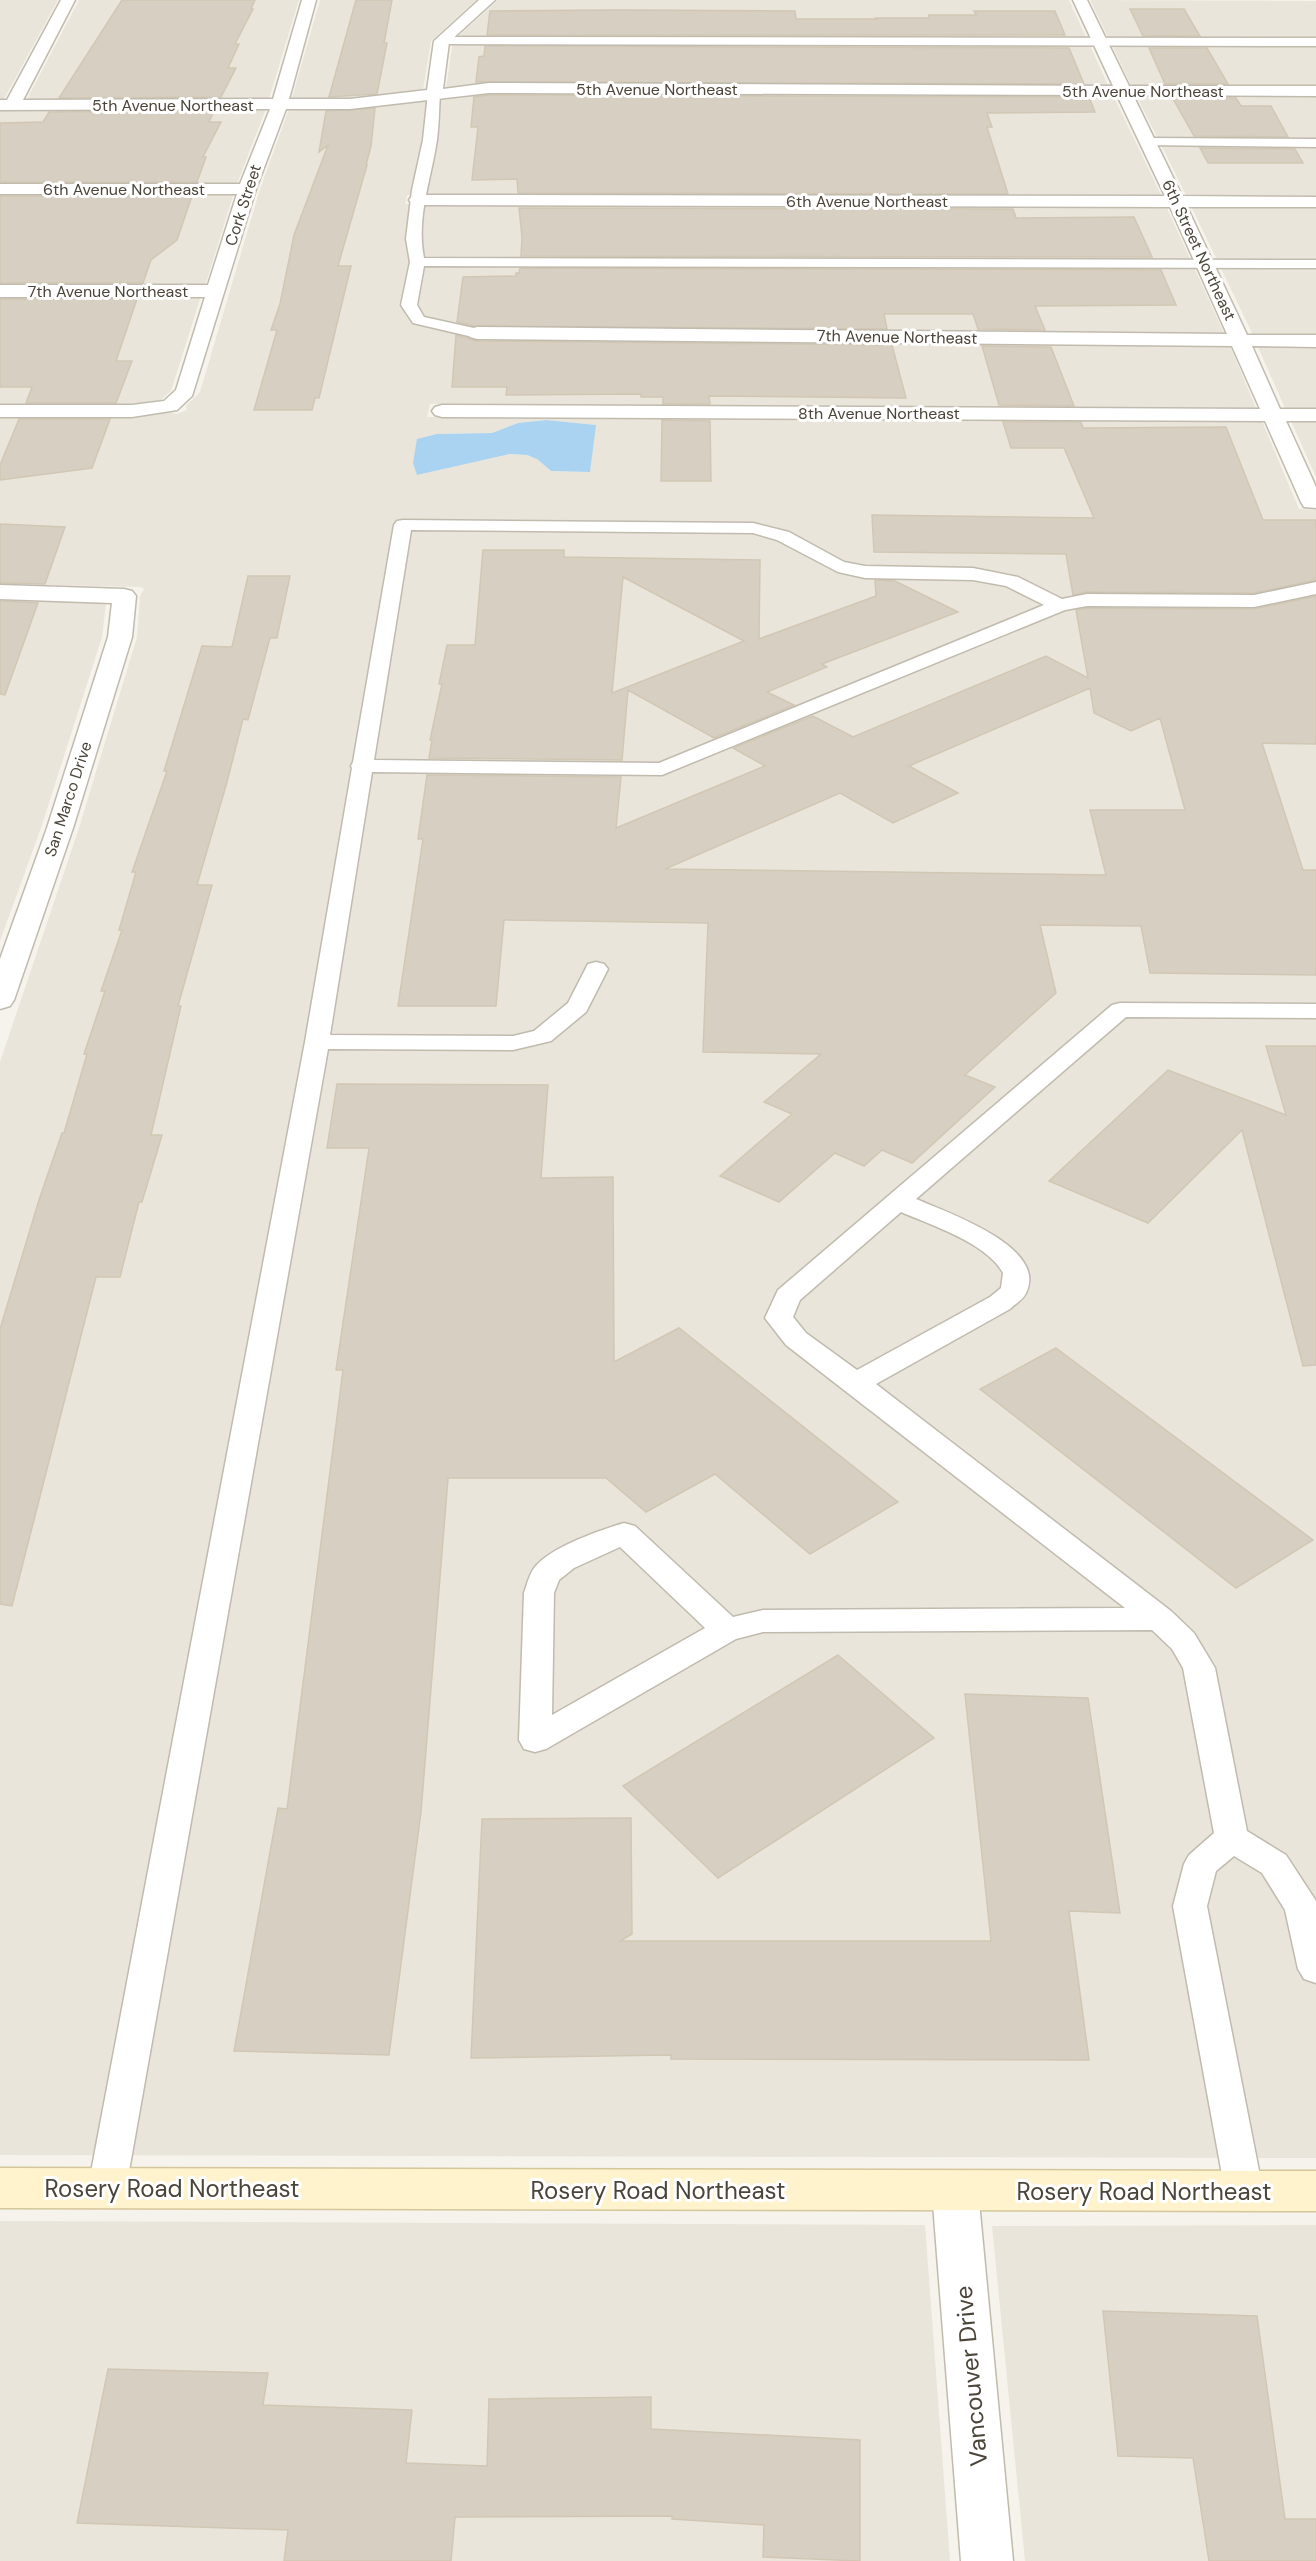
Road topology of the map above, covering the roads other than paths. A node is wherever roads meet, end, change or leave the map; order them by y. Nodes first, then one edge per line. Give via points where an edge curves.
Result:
1 (68, 0) edge
2 (309, 0) edge
3 (488, 0) edge
4 (1080, 0) edge
5 (442, 41) junction
6 (1100, 42) junction
7 (1316, 42) edge
8 (1123, 91) junction
9 (1316, 92) edge
10 (434, 93) junction
11 (6, 105) edge
12 (279, 106) junction
13 (1148, 142) junction
14 (1316, 143) edge
15 (0, 189) edge
16 (247, 189) junction
17 (418, 200) junction
18 (1177, 202) junction
19 (1316, 202) edge
20 (417, 262) junction
21 (1205, 263) junction
22 (1316, 264) edge
23 (0, 291) edge
24 (216, 291) junction
25 (477, 333) joint
26 (1241, 341) junction
27 (1316, 341) edge
28 (0, 411) edge
29 (442, 411) dead end
30 (1274, 415) junction
31 (1316, 415) edge
32 (1312, 502) dead end
33 (1316, 588) edge
34 (0, 592) edge
35 (1060, 605) junction
36 (361, 766) junction
37 (596, 969) dead end
38 (0, 1000) edge
39 (1316, 1011) edge
40 (317, 1042) junction
41 (898, 1201) junction
42 (856, 1383) junction
43 (1160, 1619) junction
44 (727, 1630) junction
45 (1232, 1838) junction
46 (1316, 1969) edge
47 (0, 2188) edge
48 (106, 2188) junction
49 (1316, 2190) edge
50 (955, 2191) junction
51 (1244, 2191) junction
52 (987, 2561) edge

1 - 11 street
2 - 12 street, Cork Street
3 - 5 street
4 - 6 street, 6th Street Northeast
5 - 6 lane
5 - 10 street
6 - 7 lane
6 - 8 street, 6th Street Northeast
8 - 9 street, 5th Avenue Northeast
8 - 10 street, 5th Avenue Northeast via 489,88
8 - 13 street, 6th Street Northeast
10 - 12 street, 5th Avenue Northeast via 350,104
10 - 17 lane
11 - 12 street, 5th Avenue Northeast
12 - 16 street, Cork Street
13 - 14 lane
13 - 18 street, 6th Street Northeast
15 - 16 street, 6th Avenue Northeast
16 - 24 street, Cork Street
17 - 18 street, 6th Avenue Northeast
17 - 20 lane via 413,239
18 - 19 street, 6th Avenue Northeast
18 - 21 street, 6th Street Northeast
20 - 21 lane
20 - 25 lane via 409,305 419,320
21 - 22 lane
21 - 26 street, 6th Street Northeast
23 - 24 street, 7th Avenue Northeast
24 - 28 street, Cork Street via 185,392 170,406 132,411
25 - 26 street, 7th Avenue Northeast
26 - 27 street, 7th Avenue Northeast
26 - 30 street, 6th Street Northeast
29 - 30 street, 8th Avenue Northeast
30 - 31 street, 8th Avenue Northeast
30 - 32 street, 6th Street Northeast
33 - 35 lane via 1254,601 1087,600
34 - 38 street, San Marco Drive via 124,596 120,637
35 - 36 lane via 662,769
35 - 36 lane via 1011,581 974,574 865,572 838,566 783,536 753,528 403,525
36 - 40 lane
37 - 40 lane via 578,1006 542,1036 513,1043
39 - 41 lane via 1120,1010
40 - 48 lane
41 - 42 lane via 788,1296 779,1318 796,1339
41 - 42 lane via 984,1240 1003,1253 1016,1272 1014,1291 1000,1303
42 - 43 lane
43 - 44 lane via 763,1621
43 - 45 lane via 1183,1641 1199,1668
44 - 44 lane via 545,1735 535,1740 539,1593 546,1574 563,1560 624,1533
45 - 46 lane via 1274,1864 1302,1907
45 - 51 lane via 1201,1864 1190,1906
47 - 48 street, Rosery Road Northeast
48 - 50 street, Rosery Road Northeast
49 - 51 street, Rosery Road Northeast
50 - 51 street, Rosery Road Northeast
50 - 52 street, Vancouver Drive

